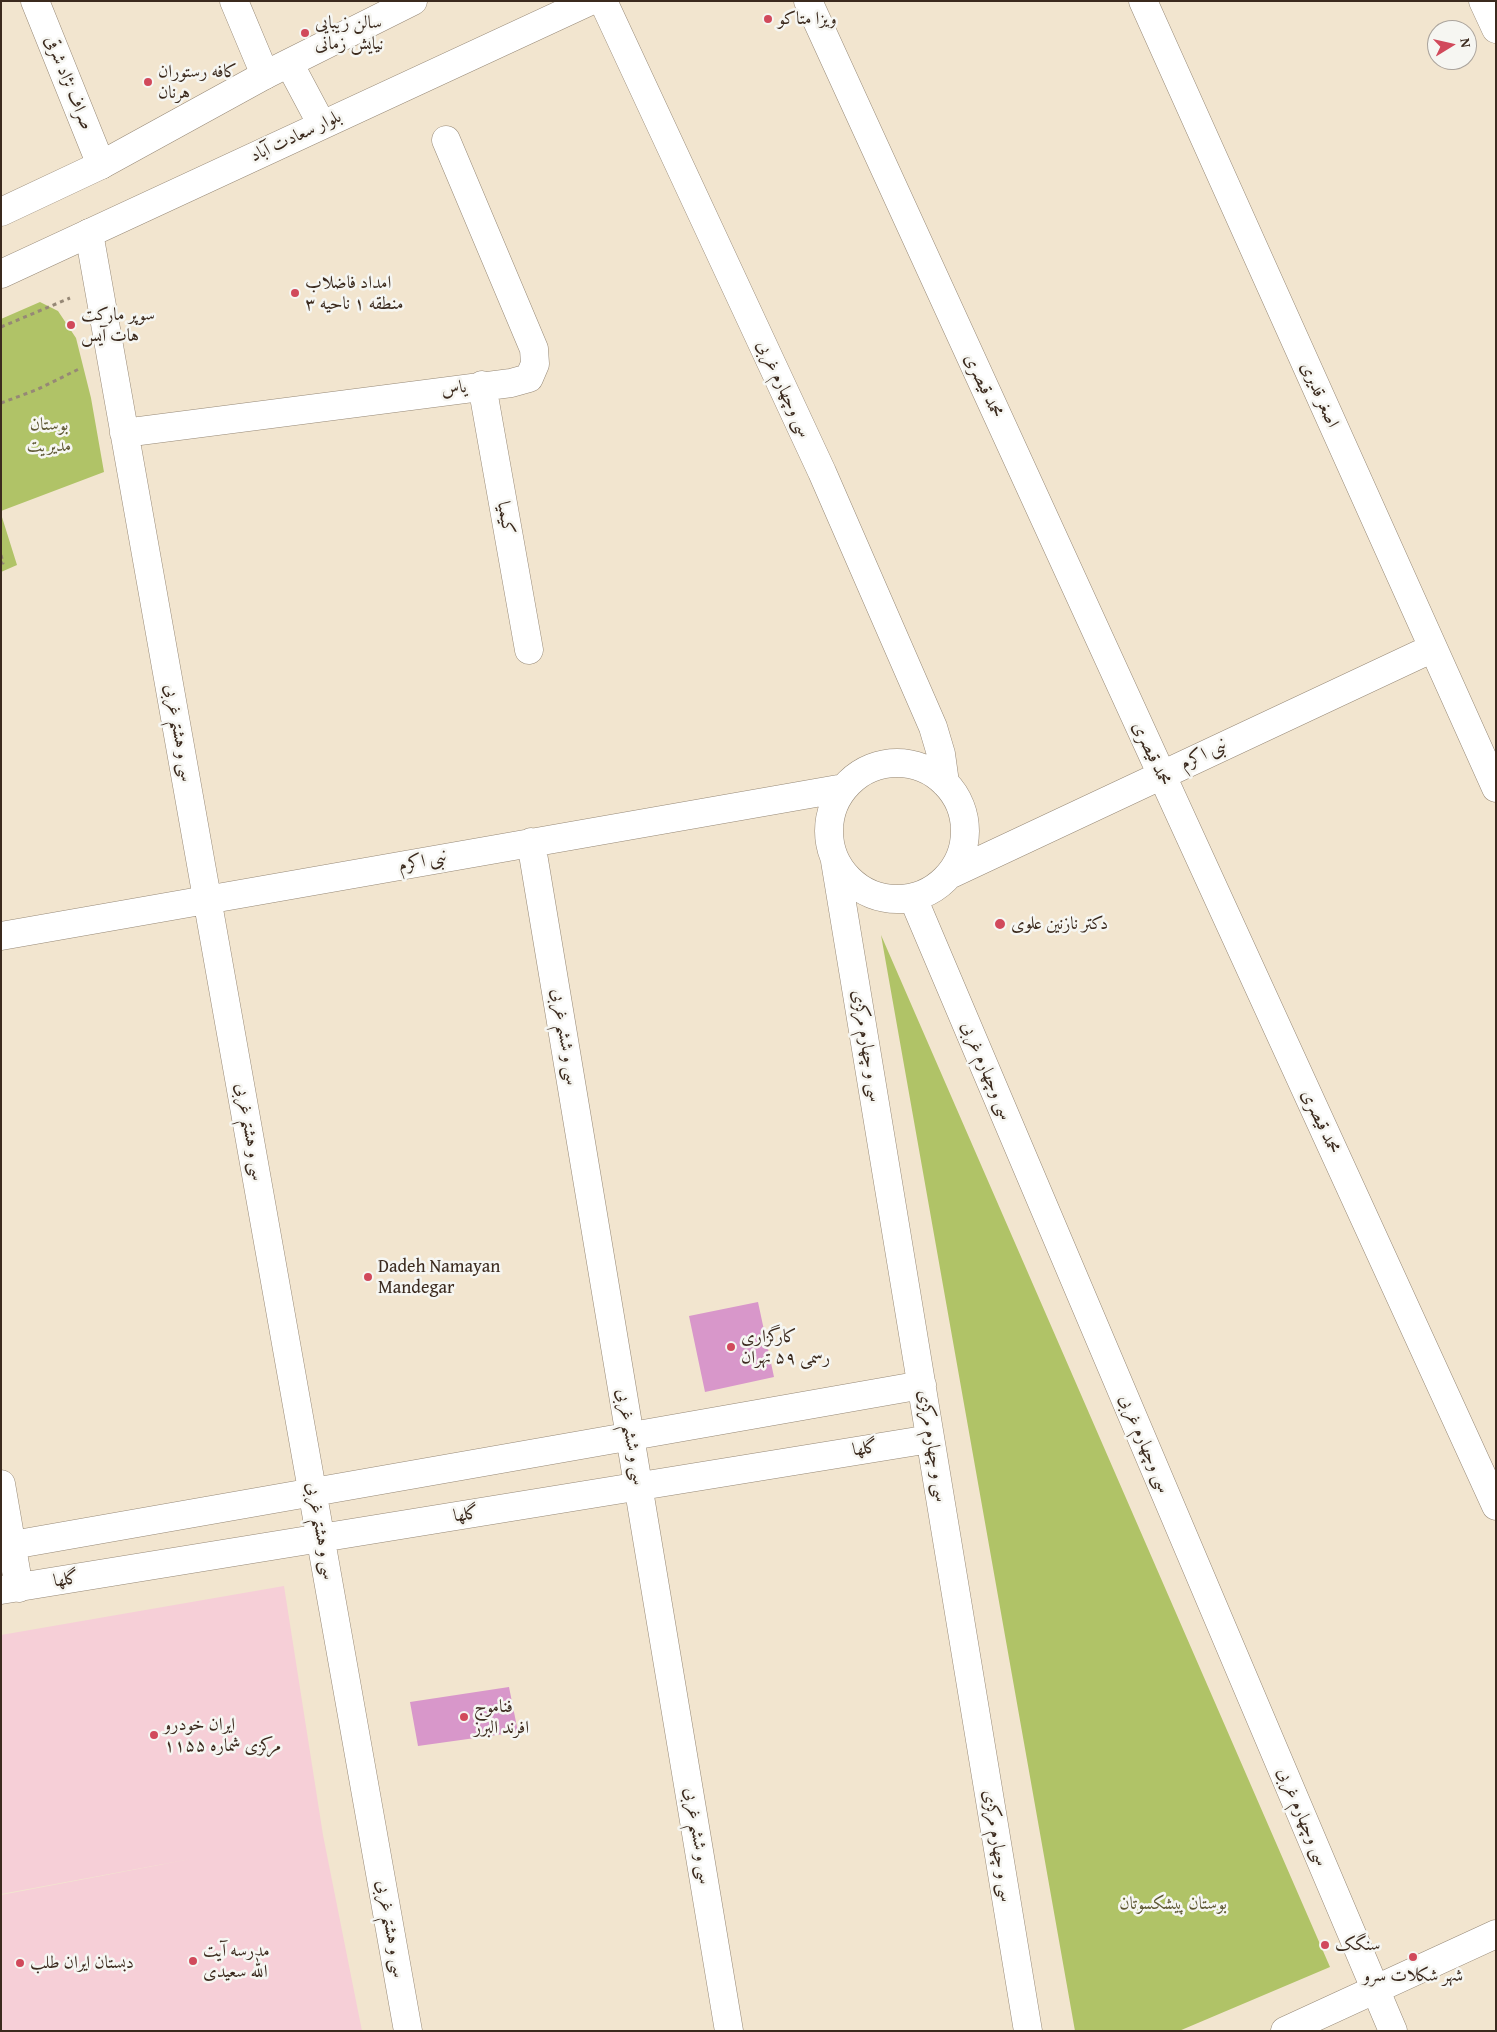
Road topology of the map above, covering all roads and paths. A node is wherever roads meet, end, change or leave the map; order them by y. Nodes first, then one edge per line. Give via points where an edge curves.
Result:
1 (35, 1) edge
2 (234, 1) edge
3 (413, 1) edge
4 (590, 1) edge
5 (603, 1) edge
6 (808, 1) edge
7 (1143, 1) edge
8 (1483, 1) edge
9 (1496, 29) edge
10 (289, 63) junction
11 (265, 75) junction
12 (322, 125) junction
13 (446, 140) dead end
14 (101, 165) junction
15 (1, 212) edge
16 (89, 233) junction
17 (1, 274) edge
18 (99, 286) junction
19 (1, 327) edge
20 (111, 354) junction
21 (482, 385) junction
22 (1, 403) edge
23 (124, 432) junction
24 (1, 555) edge
25 (1, 563) edge
26 (1433, 648) junction
27 (529, 650) dead end
28 (1161, 776) junction
29 (945, 782) junction
30 (844, 788) junction
31 (1496, 788) edge
32 (531, 842) junction
33 (835, 861) junction
34 (949, 875) junction
35 (913, 898) junction
36 (208, 899) junction
37 (1, 936) edge
38 (922, 1385) junction
39 (630, 1436) junction
40 (930, 1438) junction
41 (1, 1484) edge
42 (638, 1486) junction
43 (313, 1492) junction
44 (1496, 1506) edge
45 (321, 1538) junction
46 (6, 1546) edge
47 (10, 1589) edge
48 (1496, 1934) edge
49 (1375, 1990) junction
50 (408, 2031) edge
51 (729, 2031) edge
52 (1028, 2031) edge
53 (1285, 2031) edge
54 (1393, 2031) edge

1 - 14 street, صراف‌ نژاد شرقی
2 - 11 street
3 - 10 street
4 - 12 street, بلوار سعادت آباد
5 - 29 street, سی وچهارم غربی via 826,482 933,727
6 - 28 street, محمد قیصری
7 - 26 street, اصغر قدیری
8 - 9 street
10 - 11 street
10 - 12 street
11 - 14 street
12 - 16 street, بلوار سعادت آباد
13 - 21 street, یاس via 534,349 535,364 529,378
14 - 15 street
16 - 17 street, بلوار سعادت آباد
16 - 18 street, سی و هشتم غربی
18 - 19 path
18 - 20 street, سی و هشتم غربی
20 - 22 path
20 - 23 street, سی و هشتم غربی
21 - 23 street, یاس
21 - 27 street, کیمیا
23 - 36 street, سی و هشتم غربی
24 - 25 path
26 - 28 street, نبی اکرم
26 - 31 street, اصغر قدیری
28 - 34 street, نبی اکرم
28 - 44 street, محمد قیصری
29 - 30 street via 922,767 888,762 868,768
29 - 34 street via 964,817 960,858
30 - 32 street, نبی اکرم
30 - 33 street via 830,816 829,839
32 - 36 street, نبی اکرم
32 - 39 street, سی و ششم غربی
33 - 35 street via 849,880 868,893 890,899
33 - 38 street, سی و چهارم مرکزی
34 - 35 street via 932,889
35 - 49 street, سی وچهارم غربی
36 - 37 street, نبی اکرم
36 - 43 street, سی و هشتم غربی
38 - 39 street
38 - 40 street, سی و چهارم مرکزی
39 - 42 street, سی و ششم غربی
39 - 43 street
40 - 42 street, گلها
40 - 52 street, سی و چهارم مرکزی
41 - 46 street
42 - 45 street, گلها
42 - 51 street, سی و ششم غربی
43 - 45 street, سی و هشتم غربی
43 - 46 street
45 - 47 street, گلها
45 - 50 street, سی و هشتم غربی
46 - 47 street
48 - 49 street
49 - 53 street
49 - 54 street, سی وچهارم غربی

